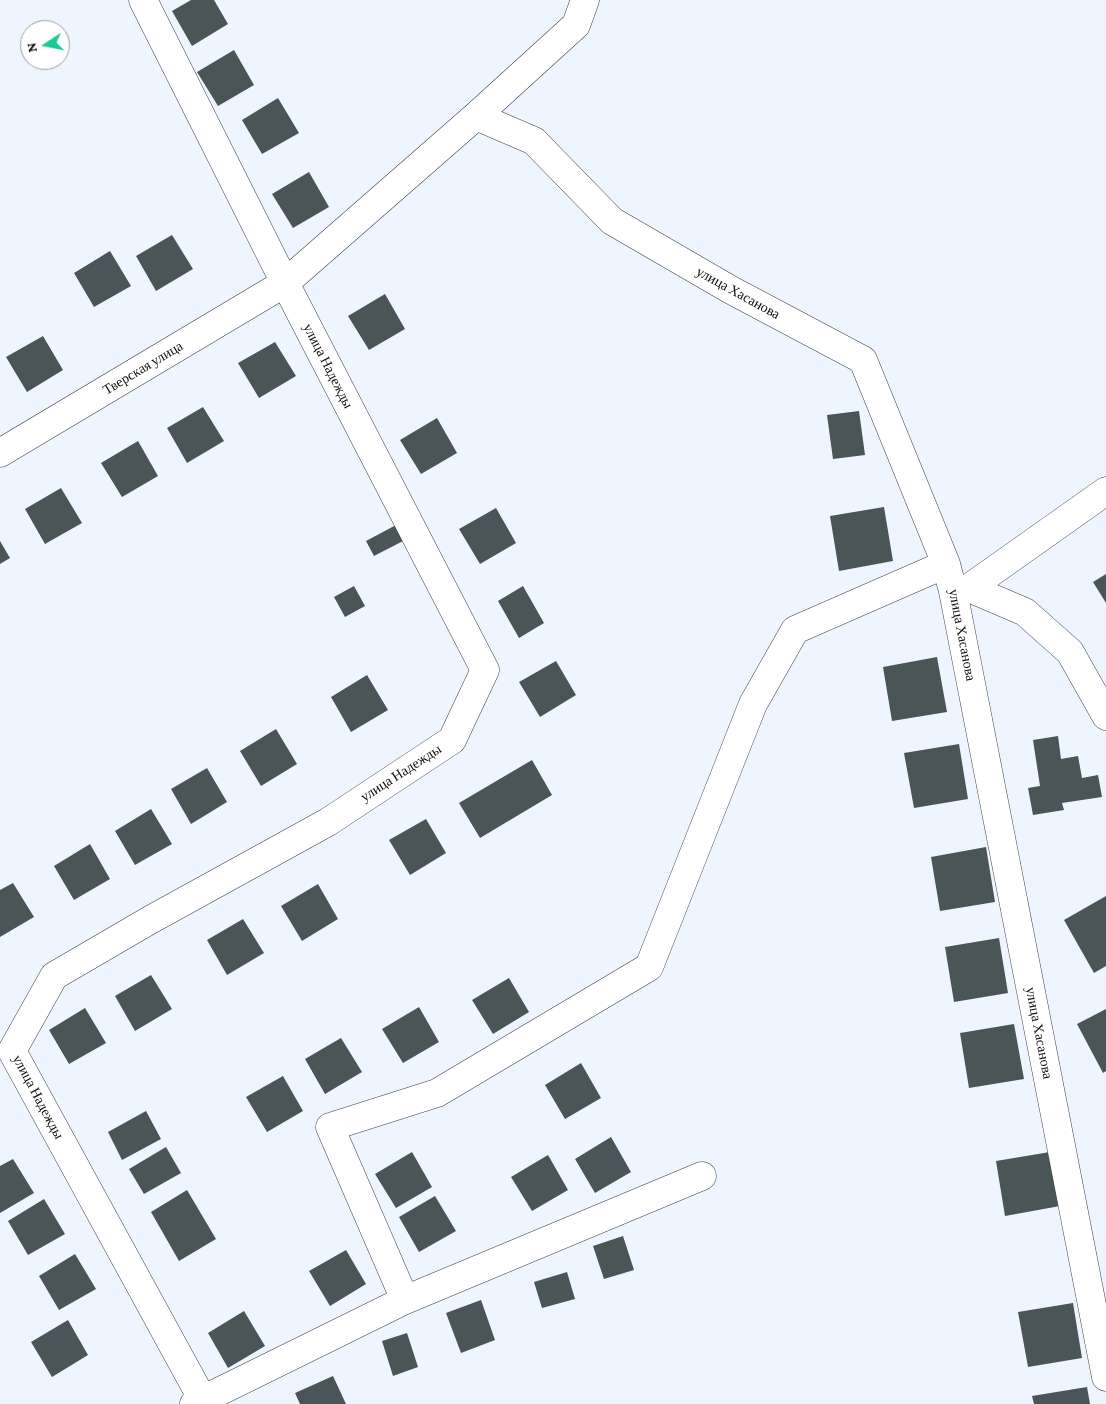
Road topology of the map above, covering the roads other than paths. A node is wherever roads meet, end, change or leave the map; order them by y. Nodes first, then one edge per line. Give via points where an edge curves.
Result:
1 (143, 0) edge
2 (585, 0) edge
3 (476, 116) junction
4 (285, 283) junction
5 (0, 453) edge
6 (1106, 491) edge
7 (946, 564) junction
8 (961, 590) junction
9 (1106, 716) edge
10 (702, 1176) dead end
11 (405, 1300) junction
12 (1106, 1376) edge
13 (200, 1402) edge

1 - 4 street, улица Надежды
2 - 3 street, Тверская улица via 576,25
3 - 4 street, Тверская улица
3 - 7 street, улица Хасанова via 534,141 612,221 731,290 863,360
4 - 5 street, Тверская улица
4 - 13 street, улица Надежды via 485,670 452,740 328,822 54,976 12,1051
6 - 8 street
7 - 8 street, улица Хасанова
7 - 11 street via 795,630 753,704 650,967 437,1093 330,1127
8 - 9 street, улица Хасанова via 1025,612 1070,652
8 - 12 street, улица Хасанова
10 - 11 street
11 - 13 street

